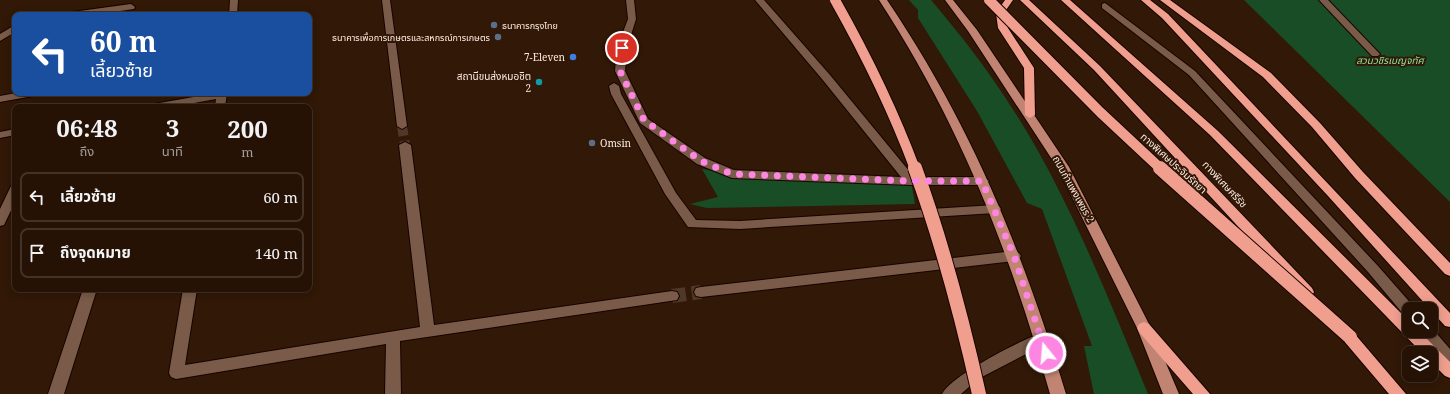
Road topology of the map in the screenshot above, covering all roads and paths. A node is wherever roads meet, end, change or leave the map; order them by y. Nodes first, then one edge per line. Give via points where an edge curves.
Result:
1 (234, 0) edge
2 (386, 0) edge
3 (630, 0) edge
4 (759, 0) edge
5 (835, 0) edge
6 (883, 0) edge
7 (949, 0) edge
8 (989, 0) edge
9 (1008, 0) edge
10 (1024, 0) edge
11 (1065, 0) edge
12 (1145, 0) edge
13 (1164, 0) edge
14 (1323, 0) edge
15 (1105, 6) dead end
16 (131, 7) edge
17 (94, 12) edge
18 (232, 12) edge
19 (12, 30) edge
20 (0, 38) edge
21 (1375, 54) dead end
22 (614, 86) dead end
23 (16, 96) edge
24 (212, 96) edge
25 (0, 99) edge
26 (170, 104) edge
27 (1030, 115) junction
28 (402, 126) tunnel mouth
29 (12, 133) edge
30 (0, 135) edge
31 (405, 145) tunnel mouth
32 (911, 181) junction
33 (982, 181) junction
34 (12, 196) edge
35 (995, 209) junction
36 (0, 222) edge
37 (1014, 256) junction
38 (1450, 271) edge
39 (89, 292) edge
40 (190, 292) edge
41 (701, 292) tunnel mouth
42 (672, 296) tunnel mouth
43 (1402, 303) edge
44 (1450, 322) edge
45 (1402, 324) edge
46 (1144, 328) junction
47 (428, 331) junction
48 (393, 337) junction
49 (1350, 337) junction
50 (1416, 338) edge
51 (1432, 338) edge
52 (1042, 339) junction
53 (1450, 359) edge
54 (1450, 372) edge
55 (56, 394) edge
56 (393, 394) edge
57 (950, 394) edge
58 (979, 394) edge
59 (1058, 394) edge
60 (1171, 394) edge
61 (1202, 394) edge
62 (1398, 394) edge

1 - 18 lane
2 - 28 lane
3 - 32 lane via 632,19 622,48 620,71 644,120 701,161 732,174
4 - 32 lane via 826,76
5 - 58 highway, bridge via 853,30 885,96 912,162 942,254 969,348
6 - 33 main road via 915,49 950,112
7 - 27 main road, ถนนกำแพงเพชร 2
8 - 49 highway, ทางพิเศษประจิมรัถยา, bridge via 1100,112 1164,172
9 - 27 highway via 1000,13 1003,28 1029,68
10 - 49 highway, ทางพิเศษศรีรัช, bridge via 1097,68
11 - 45 highway via 1214,133
12 - 44 highway via 1165,16
13 - 38 highway via 1267,75
14 - 21 lane
15 - 43 lane via 1192,73
16 - 17 lane
19 - 20 lane
22 - 35 lane via 671,194 692,224 740,225
23 - 25 lane
24 - 26 lane
27 - 46 main road, ถนนกำแพงเพชร 2 via 1063,167
29 - 30 lane
31 - 47 lane
32 - 33 lane
33 - 35 main road
34 - 36 lane
35 - 37 main road
37 - 41 lane
37 - 52 main road
39 - 55 lane
40 - 48 lane via 176,373
42 - 47 lane
46 - 60 main road, ถนนกำแพงเพชร 2
46 - 61 highway
47 - 48 lane
48 - 56 lane
49 - 62 highway, ทางพิเศษศรีรัช
50 - 54 highway
51 - 53 lane
52 - 57 lane via 973,375
52 - 59 main road

